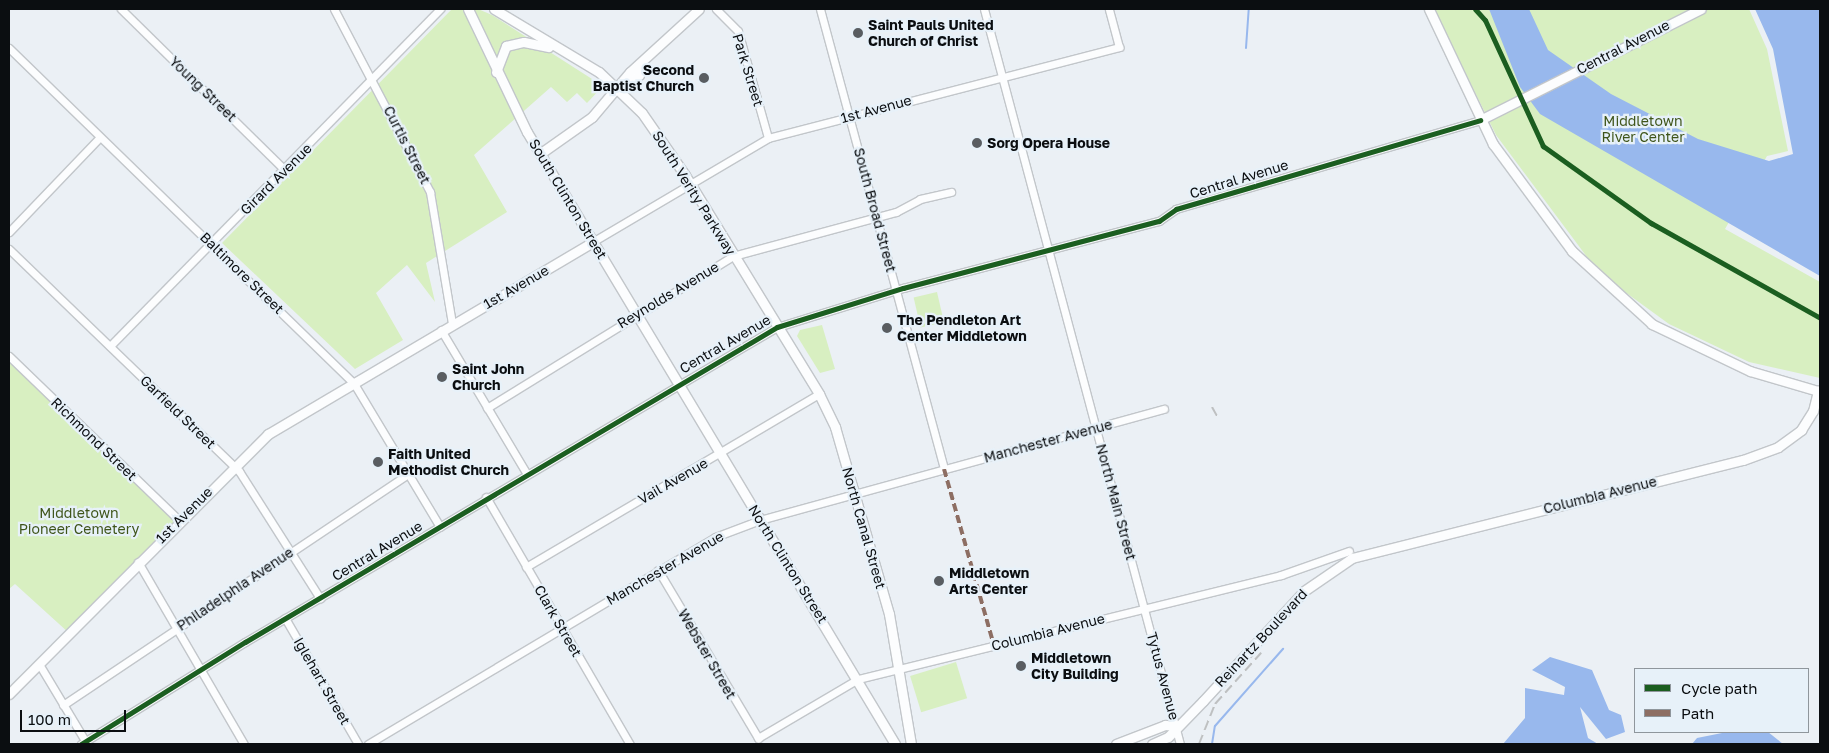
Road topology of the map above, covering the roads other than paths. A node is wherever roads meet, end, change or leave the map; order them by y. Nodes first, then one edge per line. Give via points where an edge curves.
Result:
1 (122, 9) edge
2 (334, 9) edge
3 (440, 9) edge
4 (468, 9) edge
5 (494, 9) edge
6 (699, 9) edge
7 (716, 9) edge
8 (820, 9) edge
9 (984, 9) edge
10 (1109, 9) edge
11 (1429, 9) edge
12 (1700, 9) edge
13 (9, 48) edge
14 (556, 48) junction
15 (496, 72) junction
16 (1004, 78) junction
17 (373, 79) junction
18 (618, 89) junction
19 (849, 116) junction
20 (1480, 120) junction
21 (99, 138) junction
22 (768, 138) junction
23 (540, 153) junction
24 (285, 170) junction
25 (690, 183) junction
26 (951, 192) dead end
27 (877, 216) junction
28 (9, 232) edge
29 (594, 241) junction
30 (212, 244) junction
31 (9, 249) edge
32 (1049, 250) junction
33 (733, 256) junction
34 (897, 290) junction
35 (637, 314) junction
36 (452, 323) junction
37 (777, 327) junction
38 (441, 330) junction
39 (110, 346) junction
40 (9, 356) edge
41 (353, 382) junction
42 (680, 384) junction
43 (1819, 391) edge
44 (819, 394) junction
45 (487, 408) junction
46 (1164, 410) dead end
47 (1096, 428) junction
48 (722, 454) junction
49 (233, 466) junction
50 (944, 469) junction
51 (408, 474) junction
52 (528, 474) junction
53 (854, 494) junction
54 (486, 497) junction
55 (760, 520) junction
56 (180, 521) junction
57 (440, 527) junction
58 (291, 553) junction
59 (1350, 555) junction
60 (138, 562) junction
61 (526, 567) junction
62 (658, 570) junction
63 (320, 598) junction
64 (1144, 609) junction
65 (285, 618) junction
66 (562, 628) junction
67 (176, 629) junction
68 (39, 664) junction
69 (200, 670) junction
70 (897, 670) junction
71 (858, 679) junction
72 (9, 694) edge
73 (63, 705) junction
74 (1177, 726) junction
75 (758, 738) joint
76 (85, 743) edge
77 (244, 744) edge
78 (358, 744) edge
79 (368, 744) edge
80 (630, 744) edge
81 (895, 744) edge
82 (910, 744) edge
83 (1116, 744) edge
84 (1152, 744) edge
85 (1180, 744) edge

1 - 24 street, Young Street
2 - 17 street, Curtis Street
3 - 17 street, Girard Avenue
4 - 15 main road, South Clinton Street
5 - 14 main road, South Verity Parkway
6 - 18 main road via 641,66 639,75
7 - 22 street, Park Street via 738,31
8 - 19 street, South Broad Street
9 - 16 street, North Main Street
10 - 16 street, 1st Avenue via 1119,47
11 - 20 main road
12 - 20 main road, Central Avenue
13 - 21 street, Baltimore Street
14 - 15 main road via 514,42 500,52
14 - 18 main road, South Verity Parkway
15 - 23 main road, South Clinton Street
16 - 19 street, 1st Avenue
16 - 32 street, North Main Street
17 - 24 street, Girard Avenue
17 - 36 street, Curtis Street via 430,192
18 - 23 main road via 586,123
18 - 25 main road, South Verity Parkway via 659,134
19 - 22 street, 1st Avenue
19 - 27 street, South Broad Street
20 - 32 street, Central Avenue via 1176,210 1159,221
20 - 43 main road via 1526,192 1572,250 1620,298 1652,324 1702,351
21 - 28 street
21 - 30 street, Baltimore Street
22 - 25 street, 1st Avenue
23 - 29 main road, South Clinton Street
24 - 30 street, Girard Avenue
25 - 29 street, 1st Avenue
25 - 33 main road, South Verity Parkway
26 - 27 street, Reynolds Avenue
27 - 33 street, Reynolds Avenue
27 - 34 street, South Broad Street
29 - 35 main road, South Clinton Street
29 - 36 main road, 1st Avenue
30 - 39 street, Girard Avenue
30 - 41 street, Baltimore Street
31 - 39 street, Garfield Street
32 - 34 street, Central Avenue
32 - 47 street, North Main Street
33 - 35 street, Reynolds Avenue
33 - 37 main road, South Verity Parkway
34 - 37 street, Central Avenue
34 - 50 street, South Broad Street
35 - 42 main road, South Clinton Street
35 - 45 street, Reynolds Avenue
36 - 38 main road, 1st Avenue
37 - 42 street, Central Avenue
37 - 44 main road, North Canal Street
38 - 41 main road, 1st Avenue
38 - 45 street
39 - 49 street, Garfield Street
40 - 56 street, Richmond Street
41 - 49 main road, 1st Avenue via 268,434
41 - 51 street, Baltimore Street
42 - 48 main road, North Clinton Street
42 - 52 street, Central Avenue
43 - 59 main road, Columbia Avenue via 1813,411 1801,430 1778,448
44 - 48 street, Vail Avenue
44 - 53 main road, North Canal Street via 834,427
45 - 52 street
46 - 47 street, Manchester Avenue
47 - 50 street, Manchester Avenue
47 - 64 street, North Main Street
48 - 55 main road, North Clinton Street
48 - 61 street, Vail Avenue
49 - 56 main road, 1st Avenue
49 - 58 street, Garfield Street
50 - 53 street, Manchester Avenue
51 - 57 street, Baltimore Street
51 - 58 street, Philadelphia Avenue
52 - 54 street, Central Avenue
53 - 55 street, Manchester Avenue
53 - 70 main road, North Canal Street via 889,614
54 - 57 street, Central Avenue
54 - 61 street, Clark Street
55 - 62 street, Manchester Avenue via 715,537
55 - 71 main road, North Clinton Street
56 - 60 main road, 1st Avenue
57 - 63 street, Central Avenue
58 - 63 street, Garfield Street
58 - 67 street, Philadelphia Avenue
59 - 64 street, Columbia Avenue
59 - 74 main road, Reinartz Boulevard via 1304,591
60 - 67 street
60 - 68 main road, 1st Avenue
61 - 66 street, Clark Street
62 - 66 street, Manchester Avenue
62 - 75 street, Webster Street
63 - 65 street, Central Avenue
64 - 70 street, Columbia Avenue
64 - 74 street, Tytus Avenue
65 - 69 street, Central Avenue
65 - 78 street, Iglehart Street
66 - 79 street, Manchester Avenue
66 - 80 street, Clark Street
67 - 69 street
67 - 73 street, Philadelphia Avenue
68 - 72 main road, 1st Avenue
68 - 73 street
69 - 76 street, Central Avenue
69 - 77 street
70 - 71 street, Columbia Avenue
70 - 82 main road, North Canal Street
71 - 75 street, Columbia Avenue
71 - 81 main road, North Clinton Street
73 - 76 street
74 - 83 main road via 1165,725
74 - 84 main road, Reinartz Boulevard
74 - 85 street, Tytus Avenue

